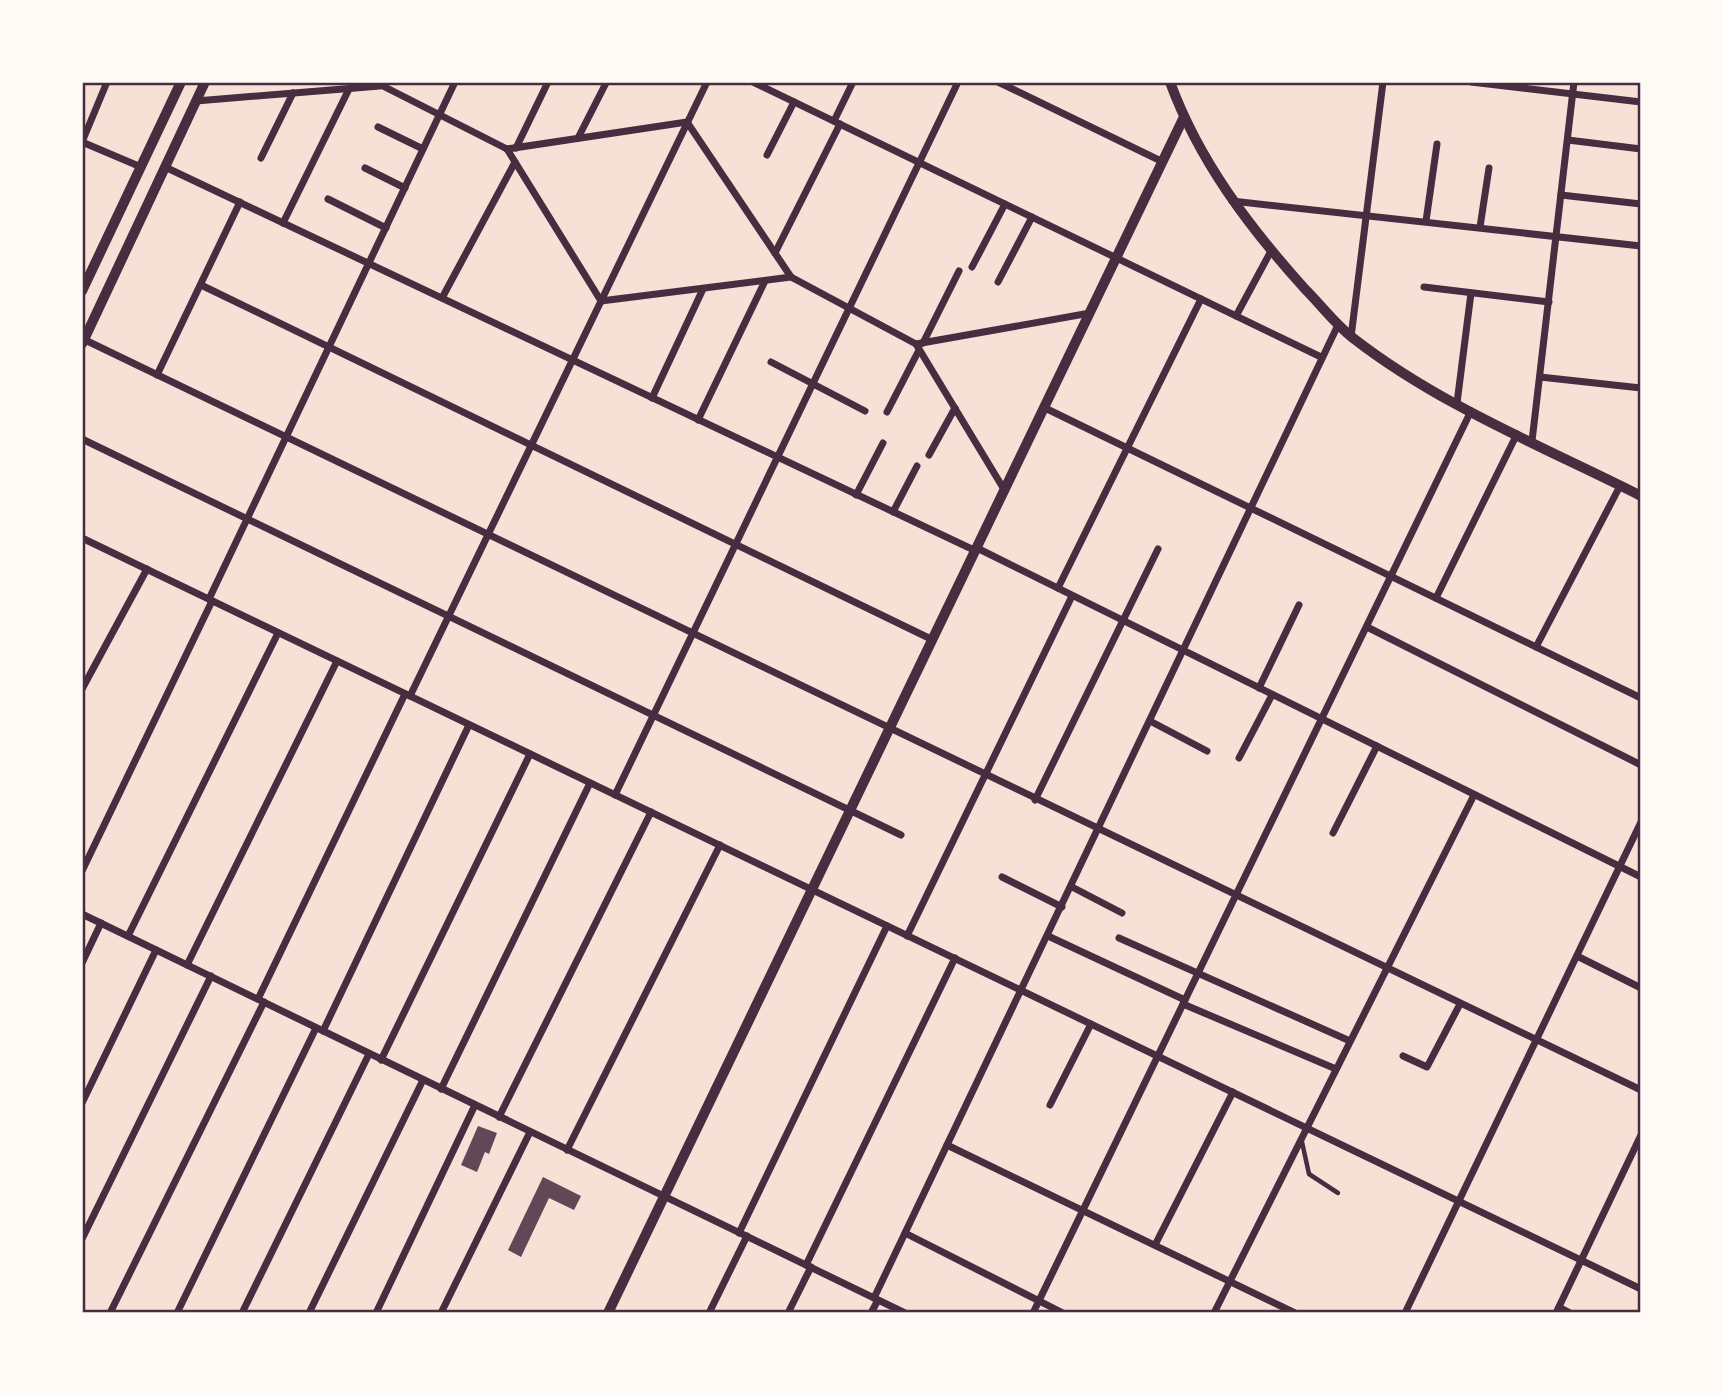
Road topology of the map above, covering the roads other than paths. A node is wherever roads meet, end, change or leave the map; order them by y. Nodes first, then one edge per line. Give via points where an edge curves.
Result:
1 (107, 82) edge
2 (181, 82) edge
3 (205, 82) edge
4 (455, 82) edge
5 (548, 82) edge
6 (707, 82) edge
7 (753, 82) edge
8 (853, 82) edge
9 (958, 82) edge
10 (998, 82) edge
11 (1170, 82) edge
12 (1383, 82) edge
13 (1474, 82) edge
14 (1574, 82) edge
15 (606, 83) edge
16 (378, 84) edge
17 (349, 89) junction
18 (293, 93) junction
19 (1573, 94) junction
20 (196, 101) junction
21 (794, 102) junction
22 (1641, 102) edge
23 (439, 116) junction
24 (1183, 118) junction
25 (687, 122) junction
26 (837, 123) junction
27 (378, 127) dead end
28 (578, 138) junction
29 (1567, 140) junction
30 (82, 142) edge
31 (1437, 144) dead end
32 (512, 148) junction
33 (423, 149) junction
34 (1641, 149) edge
35 (767, 155) dead end
36 (261, 158) dead end
37 (515, 162) junction
38 (1163, 162) junction
39 (920, 163) junction
40 (141, 167) junction
41 (165, 167) junction
42 (365, 168) dead end
43 (1489, 168) dead end
44 (405, 188) junction
45 (1561, 195) junction
46 (328, 199) dead end
47 (1232, 201) junction
48 (240, 202) junction
49 (1005, 204) junction
50 (1641, 204) edge
51 (1368, 214) junction
52 (1031, 217) junction
53 (1426, 221) junction
54 (283, 223) junction
55 (386, 228) junction
56 (1480, 228) junction
57 (1556, 236) junction
58 (1641, 246) edge
59 (1271, 251) junction
60 (775, 253) junction
61 (1117, 258) junction
62 (369, 263) junction
63 (972, 267) dead end
64 (959, 271) dead end
65 (791, 277) junction
66 (765, 281) junction
67 (998, 282) dead end
68 (201, 285) junction
69 (1424, 287) dead end
70 (703, 289) junction
71 (82, 291) edge
72 (1471, 293) junction
73 (442, 298) junction
74 (1201, 299) junction
75 (601, 302) junction
76 (1549, 302) junction
77 (849, 308) junction
78 (1090, 313) junction
79 (1236, 316) junction
80 (1338, 325) junction
81 (1351, 337) junction
82 (83, 341) edge
83 (919, 345) junction
84 (329, 347) junction
85 (1321, 357) junction
86 (573, 360) junction
87 (771, 362) dead end
88 (158, 375) junction
89 (1540, 377) junction
90 (813, 384) junction
91 (1641, 388) edge
92 (652, 398) junction
93 (1457, 403) junction
94 (955, 408) junction
95 (1045, 408) junction
96 (865, 411) dead end
97 (1471, 411) junction
98 (887, 412) dead end
99 (698, 420) junction
100 (1517, 434) junction
101 (286, 437) junction
102 (82, 439) edge
103 (1532, 442) junction
104 (883, 443) dead end
105 (531, 445) junction
106 (1127, 449) junction
107 (929, 454) dead end
108 (778, 457) junction
109 (917, 466) dead end
110 (1620, 486) junction
111 (1005, 491) junction
112 (856, 495) junction
113 (1641, 496) edge
114 (1251, 508) junction
115 (893, 512) junction
116 (247, 519) junction
117 (488, 535) junction
118 (82, 538) edge
119 (736, 544) junction
120 (1158, 549) dead end
121 (976, 550) junction
122 (147, 569) junction
123 (1391, 577) junction
124 (1058, 588) junction
125 (1072, 596) junction
126 (1436, 598) junction
127 (210, 600) junction
128 (1299, 605) dead end
129 (449, 617) junction
130 (1123, 621) junction
131 (1367, 627) junction
132 (278, 633) junction
133 (692, 634) junction
134 (933, 640) junction
135 (1536, 648) junction
136 (1184, 651) junction
137 (337, 661) junction
138 (1259, 688) junction
139 (82, 690) edge
140 (408, 695) junction
141 (1272, 695) junction
142 (1641, 698) edge
143 (653, 715) junction
144 (1322, 719) junction
145 (1150, 722) junction
146 (469, 725) junction
147 (890, 730) junction
148 (1377, 746) junction
149 (1207, 751) dead end
150 (530, 754) junction
151 (1239, 758) dead end
152 (1641, 765) edge
153 (985, 776) junction
154 (590, 783) junction
155 (615, 795) junction
156 (1474, 795) junction
157 (1035, 800) junction
158 (851, 811) junction
159 (651, 812) junction
160 (1641, 822) edge
161 (1098, 831) junction
162 (1333, 833) dead end
163 (901, 835) dead end
164 (720, 845) junction
165 (1619, 867) junction
166 (82, 871) edge
167 (1002, 877) dead end
168 (1641, 877) edge
169 (1072, 887) junction
170 (813, 890) junction
171 (1236, 897) junction
172 (1062, 908) junction
173 (82, 914) edge
174 (1122, 914) dead end
175 (101, 923) junction
176 (887, 926) junction
177 (128, 936) junction
178 (907, 936) junction
179 (1048, 936) junction
180 (1119, 938) dead end
181 (156, 950) junction
182 (1577, 956) junction
183 (955, 958) junction
184 (82, 963) edge
185 (187, 965) junction
186 (1386, 968) junction
187 (1198, 973) junction
188 (211, 976) junction
189 (1641, 988) edge
190 (1021, 990) junction
191 (261, 1001) junction
192 (1184, 1002) junction
193 (1460, 1004) junction
194 (1091, 1024) junction
195 (320, 1030) junction
196 (1536, 1040) junction
197 (1350, 1041) junction
198 (369, 1054) junction
199 (1158, 1056) junction
200 (1403, 1056) dead end
201 (381, 1060) junction
202 (1336, 1069) junction
203 (423, 1080) junction
204 (441, 1088) junction
205 (1641, 1090) edge
206 (1233, 1092) junction
207 (82, 1103) edge
208 (475, 1105) junction
209 (1050, 1105) dead end
210 (499, 1117) junction
211 (1306, 1128) junction
212 (530, 1132) junction
213 (1641, 1135) edge
214 (1302, 1137) junction
215 (947, 1145) junction
216 (567, 1150) junction
217 (1338, 1193) dead end
218 (665, 1197) junction
219 (1458, 1201) junction
220 (1083, 1210) junction
221 (905, 1233) junction
222 (743, 1234) junction
223 (82, 1239) edge
224 (1155, 1245) junction
225 (1581, 1260) junction
226 (808, 1266) junction
227 (1230, 1281) junction
228 (1641, 1289) edge
229 (876, 1299) junction
230 (1039, 1301) junction
231 (1558, 1310) edge
232 (110, 1313) edge
233 (177, 1313) edge
234 (242, 1313) edge
235 (309, 1313) edge
236 (376, 1313) edge
237 (441, 1313) edge
238 (608, 1313) edge
239 (709, 1313) edge
240 (788, 1313) edge
241 (871, 1313) edge
242 (905, 1313) edge
243 (1033, 1313) edge
244 (1063, 1313) edge
245 (1214, 1313) edge
246 (1295, 1313) edge
247 (1405, 1313) edge
248 (1570, 1313) edge

1 - 30 street
2 - 40 main road
3 - 20 main road
4 - 23 street
5 - 32 street
6 - 25 street
7 - 21 street
8 - 26 street
9 - 39 street
10 - 38 street
11 - 24 main road
12 - 51 street
13 - 19 street
14 - 19 street
15 - 28 street
16 - 17 street
16 - 23 street
17 - 18 street
17 - 54 street
18 - 20 street
18 - 36 street
19 - 22 street
19 - 29 street
20 - 41 main road
21 - 26 street
21 - 35 street
23 - 32 street
23 - 33 street
24 - 38 street
24 - 47 main road
25 - 28 street
25 - 60 street
25 - 75 street
26 - 39 street
26 - 60 street
27 - 33 street
28 - 32 street
29 - 34 street
29 - 45 street
30 - 40 street
31 - 53 street
32 - 37 street
33 - 44 street
37 - 73 street
37 - 75 street
38 - 61 street
39 - 49 street
39 - 77 street
40 - 71 main road
41 - 48 street
41 - 82 main road
42 - 44 street
43 - 56 street
44 - 55 street
45 - 50 street
45 - 57 street
46 - 55 street
47 - 51 street
47 - 59 main road
48 - 54 street
48 - 68 street
49 - 52 street
49 - 63 street
51 - 53 street
51 - 81 street
52 - 61 street
52 - 67 street
53 - 56 street
54 - 62 street
55 - 62 street
56 - 57 street
57 - 58 street
57 - 76 street
59 - 79 street
59 - 80 main road
60 - 65 street
61 - 74 street
61 - 78 street
62 - 73 street
62 - 84 street
64 - 83 street
65 - 66 street
65 - 77 street
66 - 70 street
66 - 99 street
68 - 84 street
68 - 88 street
69 - 72 street
70 - 75 street
70 - 92 street
72 - 76 street
72 - 93 street
73 - 86 street
74 - 79 street
74 - 106 street
75 - 86 street
76 - 89 street
77 - 83 street
77 - 90 street
78 - 83 street
78 - 95 street
79 - 85 street
80 - 81 main road
80 - 85 street
81 - 93 main road
82 - 88 street
83 - 94 street
83 - 98 street
84 - 101 street
84 - 105 street
85 - 114 street
86 - 92 street
86 - 105 street
87 - 90 street
88 - 101 street
89 - 91 street
89 - 103 street
90 - 96 street
90 - 108 street
92 - 99 street
93 - 97 main road
94 - 107 street
94 - 111 street
95 - 106 street
95 - 111 street
97 - 100 main road
97 - 123 street
99 - 108 street
100 - 103 main road
100 - 126 street
101 - 116 street
101 - 117 street
102 - 116 street
103 - 110 main road
104 - 112 street
105 - 117 street
105 - 119 street
106 - 114 street
106 - 124 street
108 - 112 street
108 - 119 street
109 - 115 street
110 - 113 main road
110 - 135 street
111 - 121 street
112 - 115 street
114 - 123 street
114 - 136 street
115 - 121 street
116 - 127 street
116 - 129 street
117 - 129 street
117 - 133 street
118 - 122 street
119 - 133 street
119 - 134 street
120 - 130 street
121 - 124 street
121 - 134 street
122 - 127 street
122 - 139 street
123 - 126 street
123 - 131 street
124 - 125 street
125 - 130 street
125 - 153 street
126 - 135 street
127 - 132 street
127 - 166 street
128 - 138 street
129 - 140 street
129 - 143 street
130 - 136 street
130 - 157 street
131 - 144 street
131 - 152 street
132 - 137 street
132 - 177 street
133 - 143 street
133 - 147 street
134 - 147 street
135 - 142 street
136 - 138 street
136 - 145 street
137 - 140 street
137 - 185 street
138 - 141 street
140 - 146 street
140 - 191 street
141 - 144 street
141 - 151 street
143 - 155 street
143 - 158 street
144 - 148 street
144 - 171 street
145 - 149 street
145 - 161 street
146 - 150 street
146 - 195 street
147 - 153 street
147 - 158 street
148 - 156 street
148 - 162 street
150 - 154 street
150 - 201 street
153 - 157 street
153 - 178 street
154 - 155 street
154 - 204 street
155 - 159 street
156 - 165 street
156 - 186 street
157 - 161 street
158 - 163 street
158 - 170 street
159 - 164 street
159 - 210 street
160 - 165 street
161 - 169 street
161 - 171 street
164 - 170 street
164 - 216 street
165 - 168 street
165 - 182 street
167 - 172 street
169 - 172 street
169 - 174 street
170 - 176 street
170 - 218 street
171 - 186 street
171 - 187 street
172 - 179 street
173 - 175 street
175 - 177 street
175 - 184 street
176 - 178 street
176 - 222 street
177 - 181 street
178 - 183 street
179 - 190 street
179 - 192 street
180 - 187 street
181 - 185 street
181 - 207 street
182 - 189 street
182 - 196 street
183 - 190 street
183 - 226 street
185 - 188 street
186 - 193 street
186 - 197 street
187 - 192 street
187 - 197 street
188 - 191 street
188 - 223 street
190 - 194 street
190 - 215 street
191 - 195 street
191 - 232 street
192 - 199 street
192 - 202 street
193 - 196 street
193 - 200 street via 1428,1066
194 - 199 street
194 - 209 street
195 - 198 street
195 - 233 street
196 - 205 street
196 - 219 street
197 - 202 street
198 - 201 street
198 - 234 street
199 - 206 street
199 - 220 street
201 - 203 street
202 - 211 street
203 - 204 street
203 - 235 street
204 - 208 street
206 - 211 street
206 - 224 street
208 - 210 street
208 - 236 street
210 - 212 street
211 - 214 street
211 - 219 street
212 - 216 street
212 - 237 street
213 - 225 street
214 - 217 lane via 1309,1174
214 - 227 street
215 - 220 street
215 - 221 street
216 - 218 street
218 - 222 street
218 - 238 street
219 - 225 street
219 - 247 street
220 - 224 street
220 - 230 street
221 - 229 street
221 - 230 street
222 - 226 street
222 - 239 street
224 - 227 street
225 - 228 street
225 - 231 street
226 - 229 street
226 - 240 street
227 - 245 street
227 - 246 street
229 - 241 street
229 - 242 street
230 - 243 street
230 - 244 street
231 - 248 street

